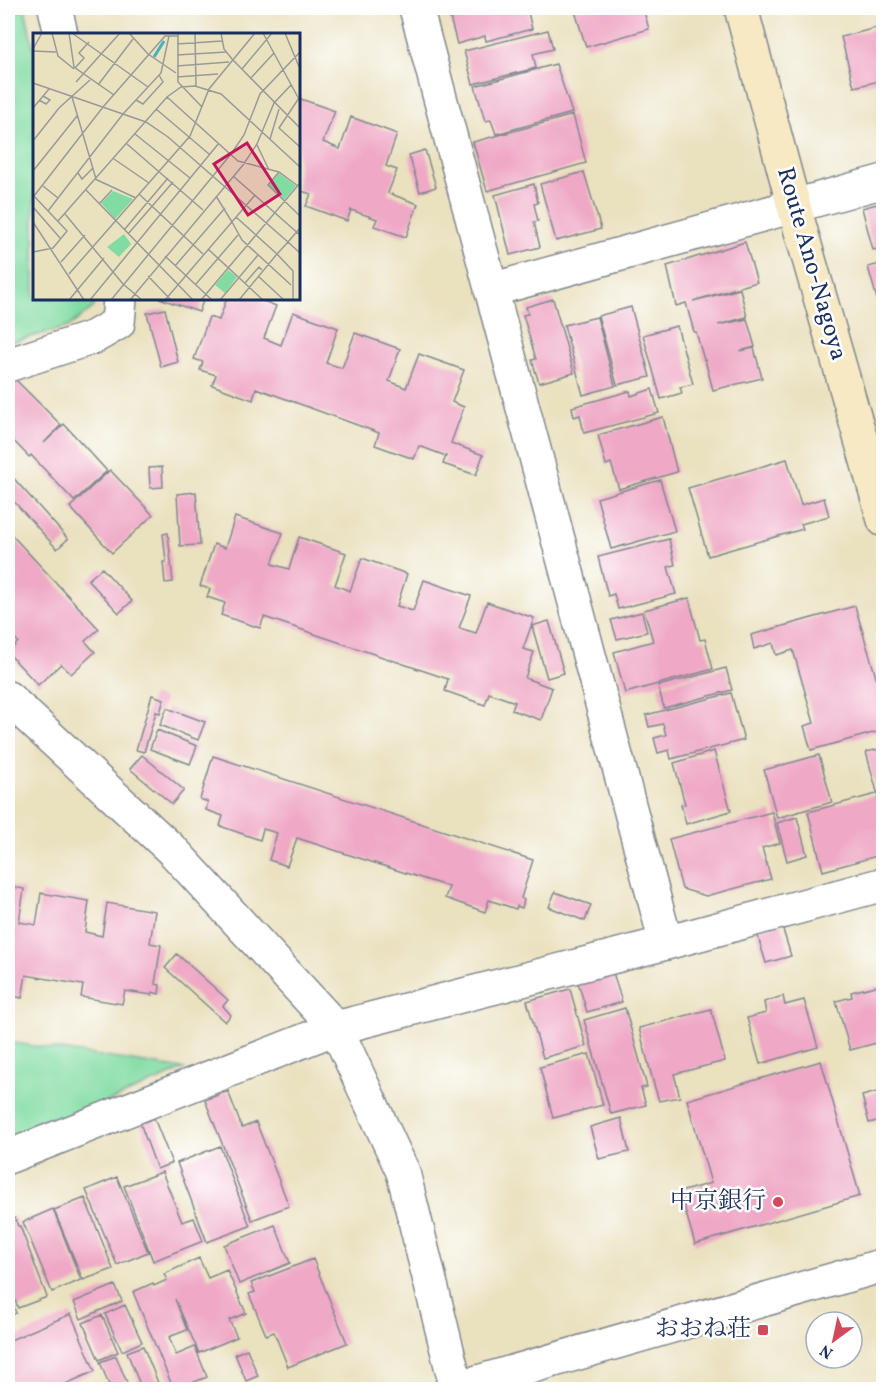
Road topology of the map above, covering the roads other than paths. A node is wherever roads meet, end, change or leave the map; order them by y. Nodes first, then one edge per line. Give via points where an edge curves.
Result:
1 (55, 8) edge
2 (416, 8) edge
3 (741, 8) edge
4 (61, 33) edge
5 (884, 181) edge
6 (794, 207) junction
7 (491, 290) junction
8 (120, 300) edge
9 (8, 364) edge
10 (884, 520) edge
11 (8, 698) edge
12 (884, 884) edge
13 (666, 943) junction
14 (336, 1028) junction
15 (8, 1156) edge
16 (884, 1265) edge
17 (454, 1389) edge

1 - 4 street
2 - 7 street
3 - 6 main road, Route Ano-Nagoya
5 - 6 street
6 - 7 street
6 - 10 main road, Route Ano-Nagoya
7 - 13 street
8 - 9 street via 117,323 94,337
11 - 14 street via 174,852
12 - 13 street
13 - 14 street
14 - 15 street
14 - 17 street via 403,1172
16 - 17 street

